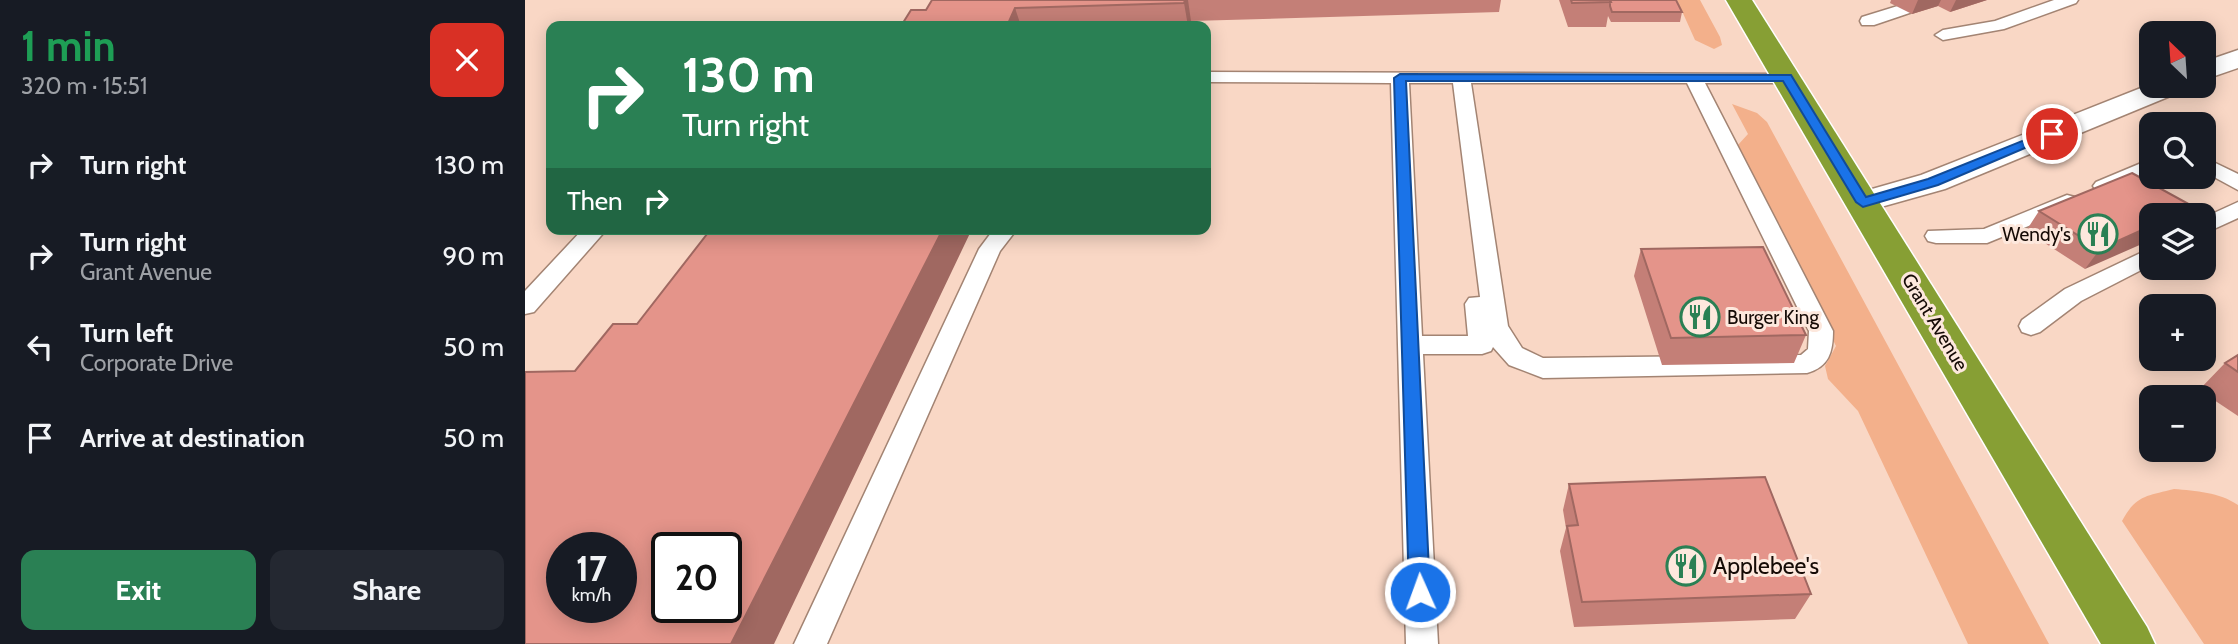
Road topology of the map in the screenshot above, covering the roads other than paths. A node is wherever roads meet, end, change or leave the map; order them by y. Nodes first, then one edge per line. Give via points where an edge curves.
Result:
1 (1739, 0) edge
2 (1933, 0) edge
3 (2034, 0) edge
4 (2070, 0) edge
5 (1868, 21) dead end
6 (2238, 58) edge
7 (2216, 67) edge
8 (1211, 78) edge
9 (1400, 78) junction
10 (1456, 78) junction
11 (1693, 78) junction
12 (1787, 78) junction
13 (2140, 98) edge
14 (2139, 170) edge
15 (2216, 170) edge
16 (2238, 184) edge
17 (1863, 202) junction
18 (2238, 209) edge
19 (2216, 220) edge
20 (590, 235) edge
21 (1001, 235) edge
22 (1936, 236) dead end
23 (2139, 261) edge
24 (525, 306) edge
25 (2031, 326) dead end
26 (1410, 345) junction
27 (810, 644) edge
28 (1422, 644) edge
29 (2129, 644) edge

1 - 12 highway, Grant Avenue
2 - 5 lane
3 - 4 lane via 1943,35 1999,25
6 - 7 street
8 - 9 lane
9 - 10 lane
9 - 26 lane
10 - 11 lane
10 - 11 lane via 1496,326 1503,346 1520,362 1543,368 1807,364 1820,352 1821,331
10 - 26 lane via 1482,345
11 - 12 lane
12 - 17 highway, Grant Avenue
13 - 17 street via 1933,182
14 - 22 lane via 1987,236
15 - 16 lane
17 - 29 highway, Grant Avenue
18 - 19 lane
20 - 24 lane
21 - 27 lane via 990,249
23 - 25 lane via 2073,295
26 - 28 lane

